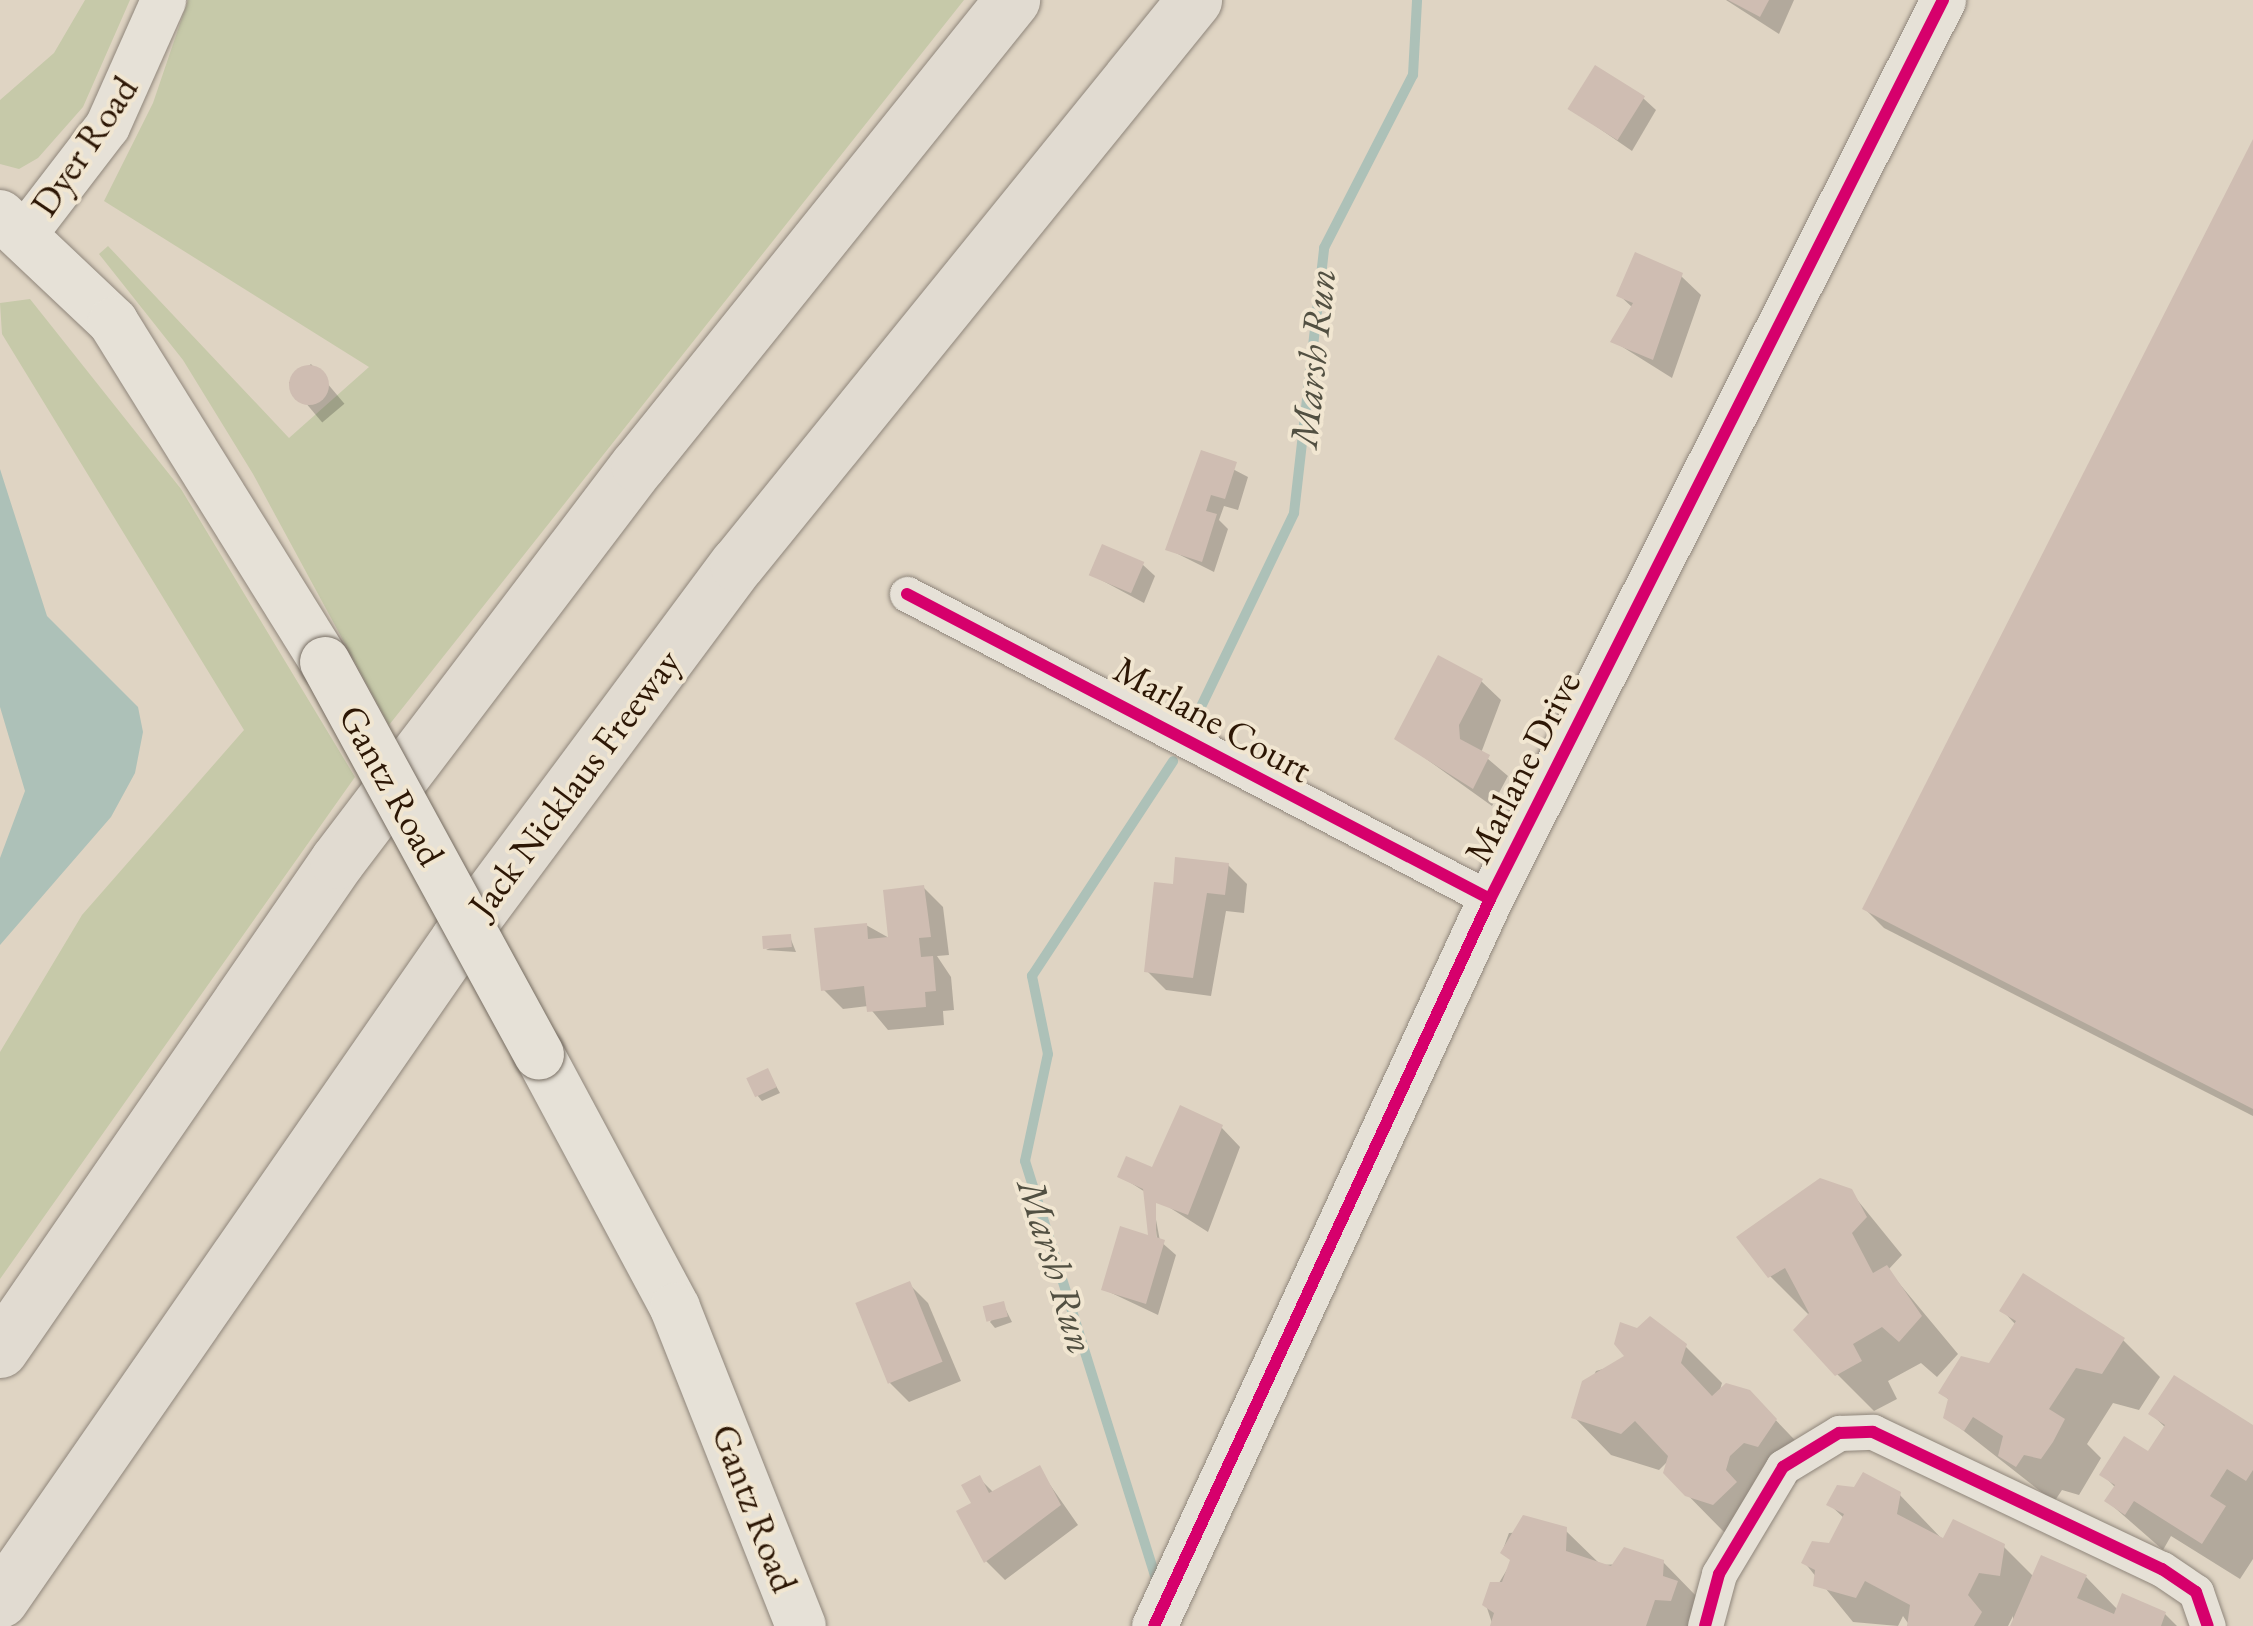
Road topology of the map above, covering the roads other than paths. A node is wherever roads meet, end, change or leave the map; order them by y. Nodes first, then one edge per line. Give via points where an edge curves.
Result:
1 (163, 0) edge
2 (1012, 0) edge
3 (1194, 0) edge
4 (1942, 0) edge
5 (8, 235) edge
6 (906, 594) dead end
7 (1490, 899) junction
8 (0, 1350) edge
9 (0, 1600) edge
10 (1162, 1610) edge
11 (802, 1626) edge
12 (1705, 1626) edge
13 (2208, 1626) edge

1 - 5 street, Dyer Road via 107,126
2 - 8 highway via 650,450 337,861
3 - 9 highway, Jack Nicklaus Freeway via 737,564 448,952
4 - 7 street, Marlane Drive
5 - 11 main road, Gantz Road, bridge via 122,335 325,662 675,1308
6 - 7 street, Marlane Court
7 - 10 street, Marlane Drive
12 - 13 street via 1719,1574 1783,1467 1838,1433 1873,1432 2020,1494 2196,1592

